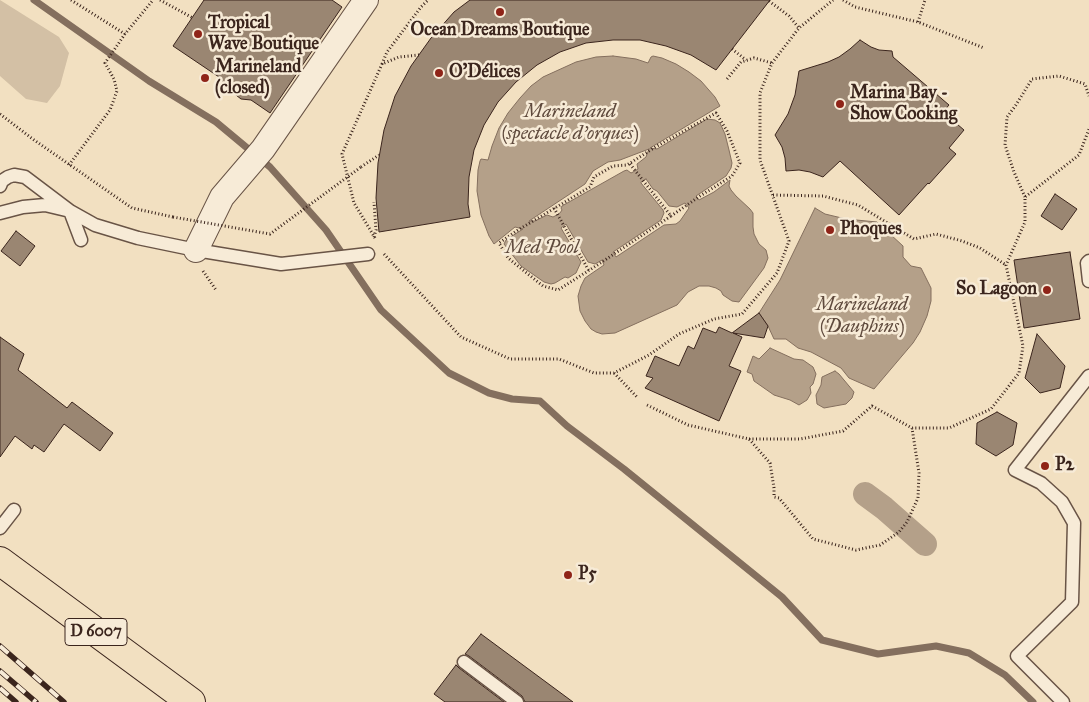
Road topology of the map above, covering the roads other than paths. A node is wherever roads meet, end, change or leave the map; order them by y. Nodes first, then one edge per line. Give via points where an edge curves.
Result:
1 (366, 0) edge
2 (0, 186) edge
3 (70, 211) junction
4 (0, 213) edge
5 (81, 240) dead end
6 (196, 250) junction
7 (364, 255) dead end
8 (1089, 261) edge
9 (1089, 281) edge
10 (1089, 376) edge
11 (14, 510) dead end
12 (0, 528) edge
13 (0, 561) edge
14 (464, 662) dead end
15 (192, 702) edge
16 (517, 702) edge
17 (1063, 702) edge

1 - 6 street via 263,149 222,197
2 - 3 lane via 8,177 20,175
3 - 4 lane via 44,205
3 - 5 lane
3 - 6 lane via 95,225
6 - 7 lane via 281,264
8 - 9 lane
10 - 17 lane via 1015,470 1041,483 1062,502 1074,523 1072,602 1016,656
11 - 12 lane
13 - 15 main road, D 6007
14 - 16 lane

